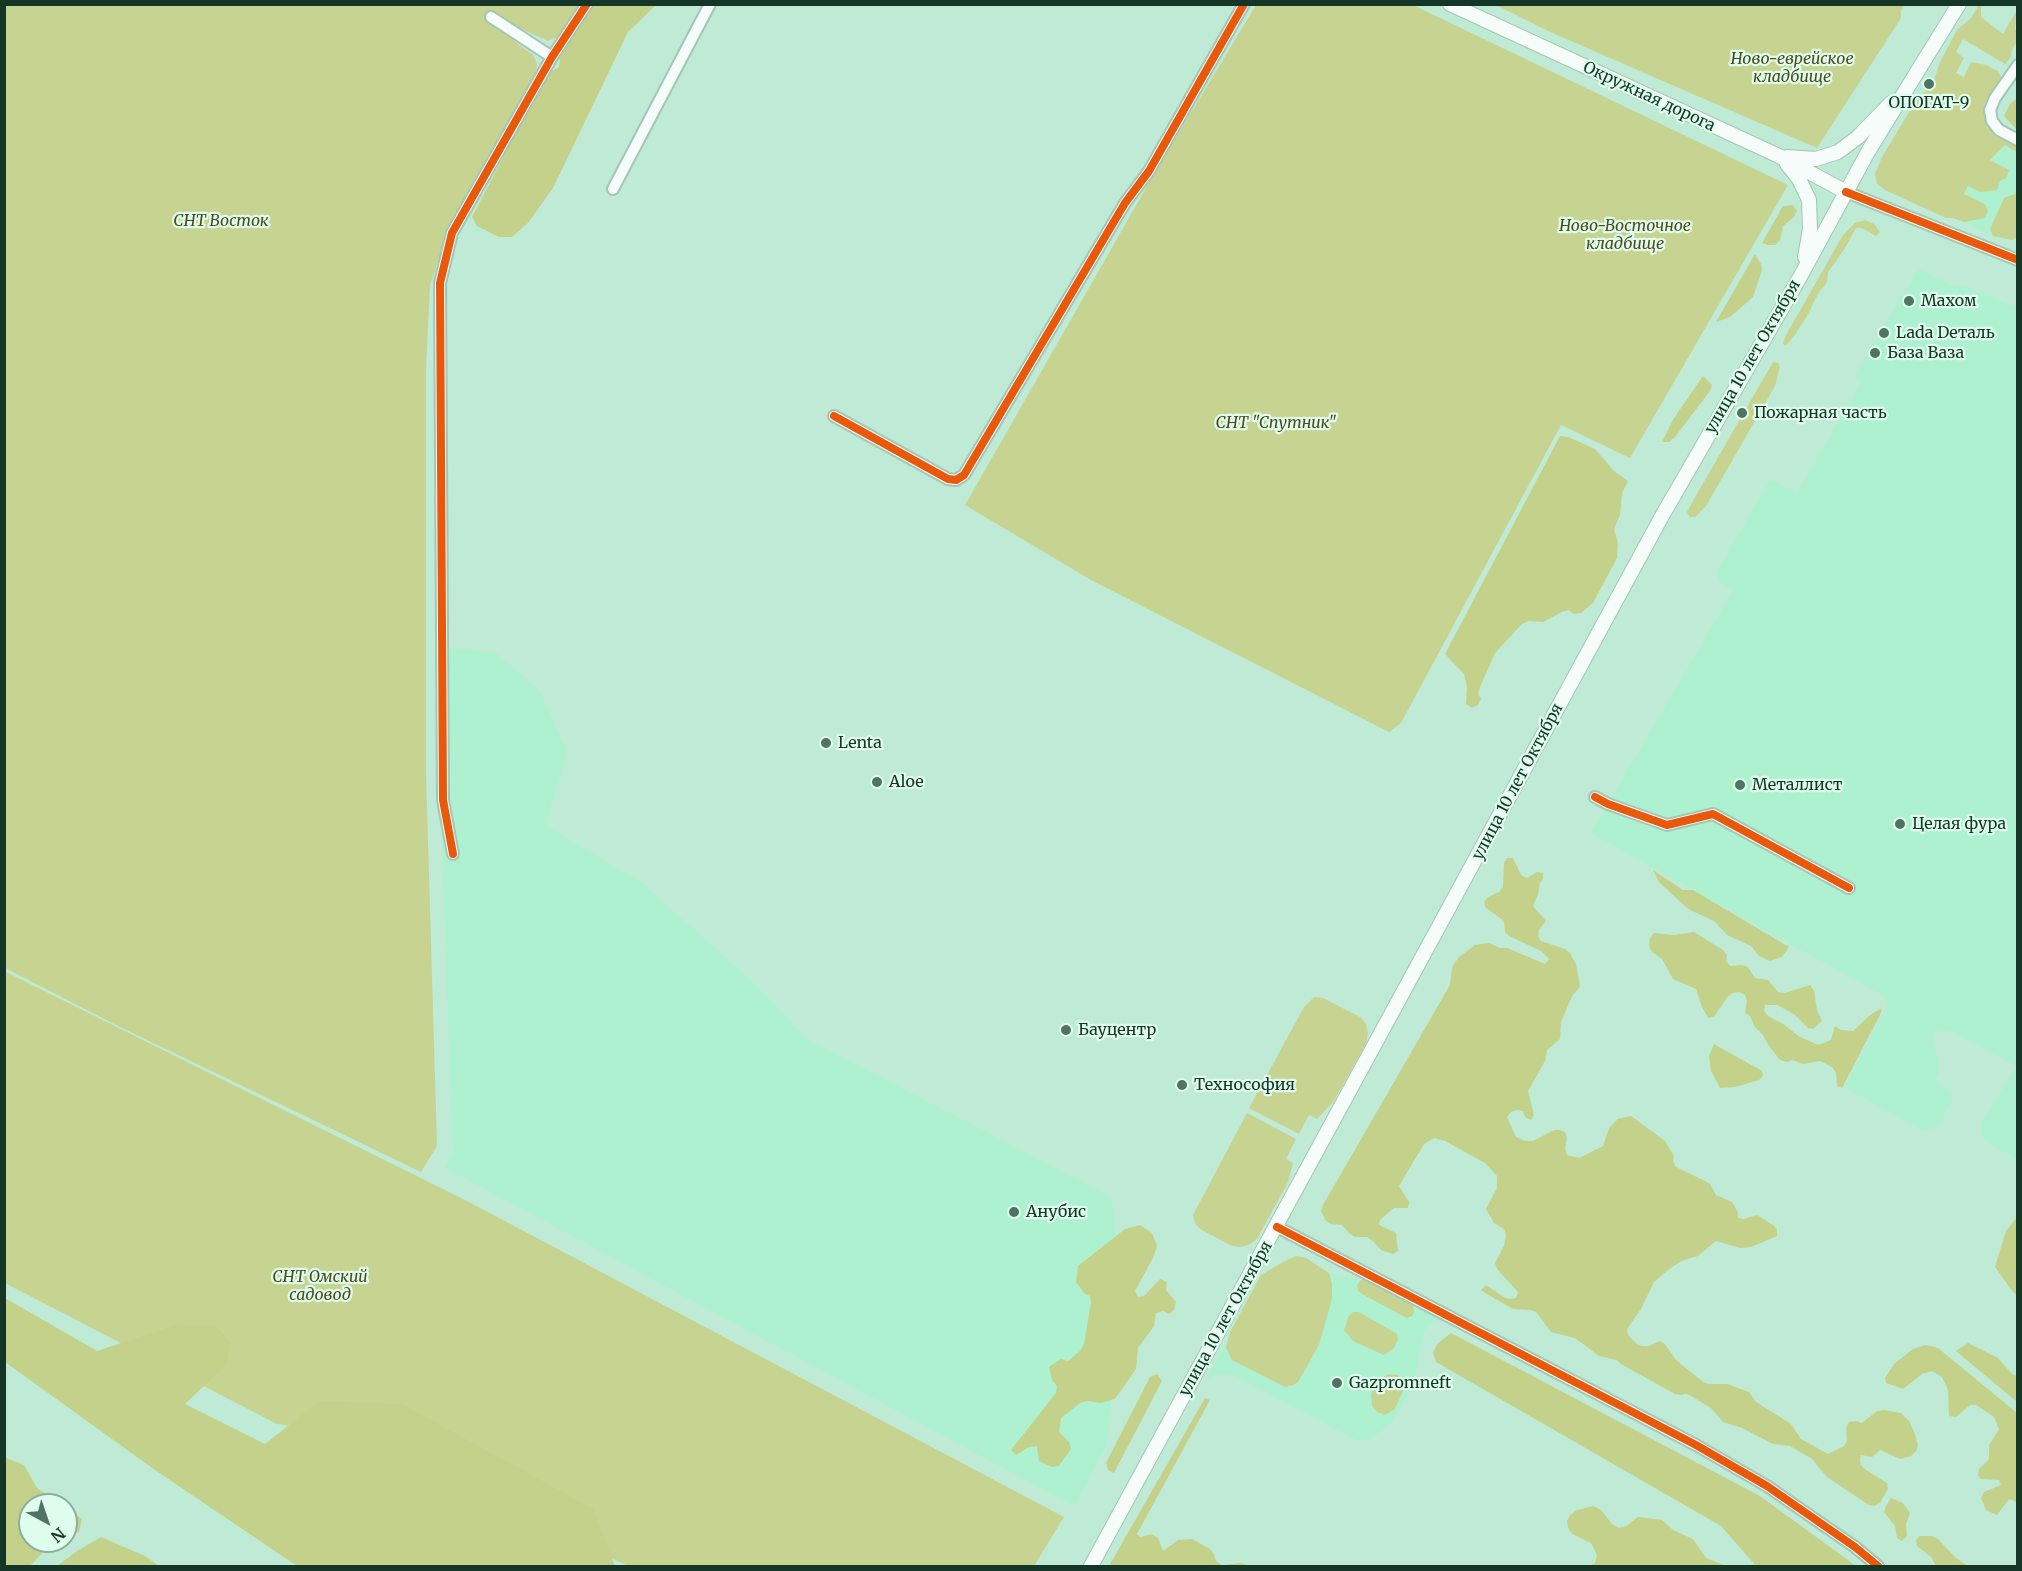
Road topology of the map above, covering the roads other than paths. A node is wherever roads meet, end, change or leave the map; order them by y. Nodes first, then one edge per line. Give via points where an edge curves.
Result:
1 (587, 4) edge
2 (710, 4) edge
3 (1244, 4) edge
4 (1450, 4) edge
5 (1959, 4) edge
6 (491, 17) dead end
7 (552, 57) junction
8 (2018, 65) edge
9 (1905, 92) junction
10 (2018, 140) edge
11 (1779, 156) junction
12 (613, 189) dead end
13 (1846, 192) junction
14 (2018, 260) edge
15 (1800, 277) junction
16 (834, 416) dead end
17 (1595, 797) dead end
18 (453, 854) dead end
19 (1849, 888) dead end
20 (1277, 1227) junction
21 (1091, 1566) edge
22 (1878, 1566) edge

1 - 7 street
2 - 12 street
3 - 16 street via 1149,171 1125,203 964,475 956,480 948,478
4 - 11 main road, Окружная дорога
5 - 9 main road, улица 10 лет Октября
6 - 7 street
7 - 18 street via 452,233 440,283 443,800
8 - 10 street via 1990,110 1999,130
9 - 11 main road via 1838,152 1816,159
9 - 13 main road, улица 10 лет Октября
11 - 13 main road, Окружная дорога
11 - 15 main road via 1794,171 1809,200 1810,229
13 - 14 street
13 - 15 main road, улица 10 лет Октября
15 - 20 main road, улица 10 лет Октября via 1662,516
17 - 19 street via 1666,825 1713,814
20 - 21 main road, улица 10 лет Октября
20 - 22 street via 1696,1445 1767,1486

